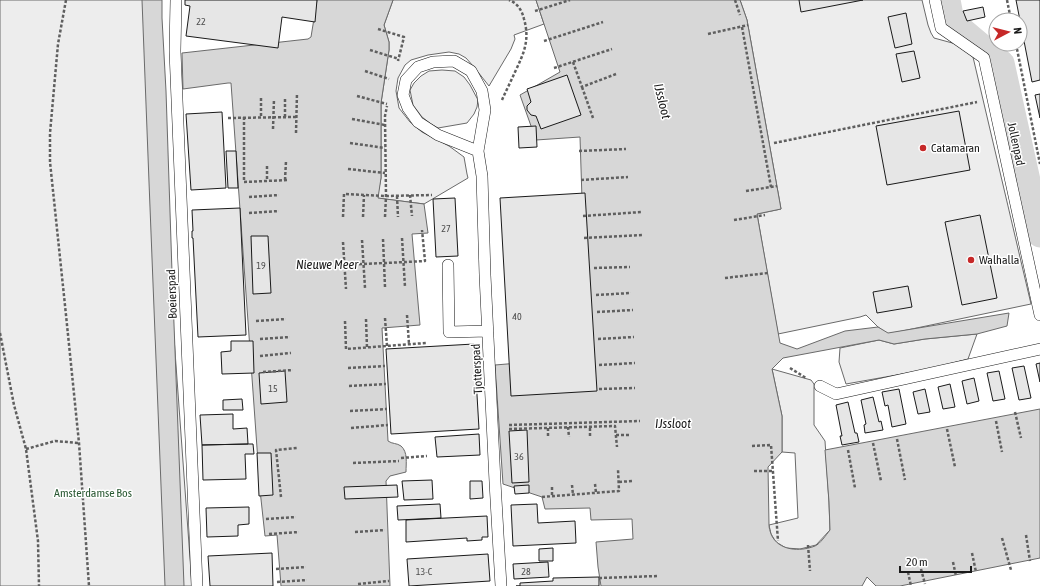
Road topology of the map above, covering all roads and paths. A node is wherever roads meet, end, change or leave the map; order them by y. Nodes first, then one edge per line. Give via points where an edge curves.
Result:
1 (66, 0) edge
2 (176, 0) edge
3 (509, 0) edge
4 (570, 0) edge
5 (735, 0) edge
6 (935, 0) edge
7 (1007, 0) edge
8 (535, 11) dead end
9 (1009, 12) edge
10 (740, 15) dead end
11 (603, 22) dead end
12 (748, 25) dead end
13 (742, 27) junction
14 (708, 34) dead end
15 (544, 41) dead end
16 (612, 49) dead end
17 (370, 50) dead end
18 (1018, 52) edge
19 (399, 59) dead end
20 (573, 62) junction
21 (554, 68) dead end
22 (365, 71) dead end
23 (616, 74) dead end
24 (394, 80) dead end
25 (582, 87) junction
26 (297, 93) dead end
27 (357, 96) dead end
28 (261, 98) dead end
29 (285, 98) dead end
30 (274, 99) dead end
31 (994, 99) junction
32 (501, 102) dead end
33 (388, 104) dead end
34 (244, 117) junction
35 (261, 117) junction
36 (273, 117) junction
37 (284, 117) junction
38 (296, 117) junction
39 (228, 118) dead end
40 (593, 118) dead end
41 (352, 119) dead end
42 (385, 125) dead end
43 (273, 129) dead end
44 (296, 133) dead end
45 (350, 143) dead end
46 (774, 143) dead end
47 (385, 148) dead end
48 (626, 149) dead end
49 (478, 151) junction
50 (579, 151) dead end
51 (286, 161) dead end
52 (1040, 164) edge
53 (267, 166) dead end
54 (348, 168) dead end
55 (385, 173) dead end
56 (628, 177) dead end
57 (581, 180) dead end
58 (268, 181) junction
59 (777, 186) dead end
60 (771, 187) junction
61 (746, 192) dead end
62 (279, 195) dead end
63 (364, 195) junction
64 (432, 195) dead end
65 (386, 196) junction
66 (397, 196) junction
67 (410, 196) junction
68 (248, 197) dead end
69 (279, 211) dead end
70 (642, 212) dead end
71 (249, 213) dead end
72 (766, 215) dead end
73 (412, 216) dead end
74 (583, 216) dead end
75 (343, 217) dead end
76 (363, 217) dead end
77 (385, 217) dead end
78 (398, 217) dead end
79 (734, 220) dead end
80 (422, 230) dead end
81 (643, 235) dead end
82 (402, 238) dead end
83 (584, 238) dead end
84 (382, 239) dead end
85 (362, 240) dead end
86 (342, 242) dead end
87 (404, 262) junction
88 (384, 263) junction
89 (363, 264) junction
90 (344, 265) junction
91 (448, 265) dead end
92 (630, 266) dead end
93 (594, 268) dead end
94 (768, 273) dead end
95 (725, 278) dead end
96 (385, 287) dead end
97 (405, 287) dead end
98 (365, 288) dead end
99 (346, 289) dead end
100 (632, 293) dead end
101 (596, 294) dead end
102 (633, 310) dead end
103 (597, 312) dead end
104 (1040, 315) edge
105 (407, 316) dead end
106 (385, 318) dead end
107 (286, 319) dead end
108 (366, 319) dead end
109 (256, 321) dead end
110 (345, 321) dead end
111 (488, 331) junction
112 (0, 333) edge
113 (290, 337) dead end
114 (634, 338) dead end
115 (260, 339) dead end
116 (598, 339) dead end
117 (426, 343) dead end
118 (409, 344) junction
119 (387, 346) junction
120 (367, 348) junction
121 (1040, 349) edge
122 (291, 353) dead end
123 (260, 356) dead end
124 (635, 363) dead end
125 (599, 365) dead end
126 (386, 366) dead end
127 (348, 368) dead end
128 (293, 370) dead end
129 (263, 372) dead end
130 (386, 384) dead end
131 (349, 386) dead end
132 (820, 386) dead end
133 (635, 388) dead end
134 (599, 389) dead end
135 (387, 409) dead end
136 (350, 411) dead end
137 (1015, 412) dead end
138 (640, 421) dead end
139 (996, 421) dead end
140 (388, 425) dead end
141 (590, 426) junction
142 (568, 427) junction
143 (351, 428) dead end
144 (492, 428) junction
145 (548, 428) junction
146 (948, 429) dead end
147 (616, 435) junction
148 (629, 435) dead end
149 (590, 436) dead end
150 (548, 437) dead end
151 (568, 437) dead end
152 (1021, 438) dead end
153 (897, 439) dead end
154 (79, 443) junction
155 (873, 443) dead end
156 (752, 446) dead end
157 (617, 447) dead end
158 (297, 448) dead end
159 (26, 449) junction
160 (848, 450) dead end
161 (1002, 452) dead end
162 (427, 456) dead end
163 (401, 458) dead end
164 (399, 461) dead end
165 (353, 463) dead end
166 (955, 467) dead end
167 (618, 470) dead end
168 (754, 471) dead end
169 (773, 471) junction
170 (906, 480) dead end
171 (632, 481) dead end
172 (881, 481) dead end
173 (619, 482) junction
174 (595, 484) dead end
175 (572, 485) dead end
176 (552, 487) dead end
177 (855, 488) dead end
178 (596, 493) junction
179 (573, 495) junction
180 (552, 496) junction
181 (281, 497) dead end
182 (542, 497) dead end
183 (296, 517) dead end
184 (266, 519) dead end
185 (386, 530) dead end
186 (300, 532) dead end
187 (355, 532) dead end
188 (269, 534) dead end
189 (1026, 535) dead end
190 (1002, 538) dead end
191 (778, 541) dead end
192 (808, 544) dead end
193 (972, 554) dead end
194 (1030, 561) dead end
195 (953, 562) dead end
196 (306, 567) dead end
197 (276, 569) dead end
198 (921, 569) dead end
199 (1011, 570) dead end
200 (810, 571) dead end
201 (908, 572) dead end
202 (976, 572) dead end
203 (658, 576) dead end
204 (956, 576) dead end
205 (599, 578) dead end
206 (307, 580) dead end
207 (277, 582) dead end
208 (389, 582) dead end
209 (358, 584) dead end
210 (925, 584) dead end
211 (39, 586) edge
212 (89, 586) edge
213 (197, 586) edge
214 (501, 586) edge
215 (911, 586) edge

1 - 154 path via 58,44 50,162
2 - 213 lane, Boeierspad via 175,51
3 - 32 path via 515,2 523,15 527,35 524,51
4 - 8 path
5 - 10 path
6 - 31 lane, Jollenpad via 941,28 984,58
7 - 9 path
11 - 15 path
12 - 13 path
13 - 14 path
13 - 60 path
16 - 20 path
17 - 19 path
18 - 52 path
20 - 21 path
20 - 25 path
22 - 24 path
23 - 25 path
25 - 40 path
26 - 38 path
27 - 33 path
28 - 35 path
29 - 37 path
30 - 36 path
31 - 46 path
31 - 104 lane, Jollenpad
34 - 35 path
34 - 39 path
34 - 58 path via 244,182
35 - 36 path
36 - 37 path
36 - 43 path
37 - 38 path
38 - 44 path
41 - 42 path
45 - 47 path
48 - 50 path
49 - 49 lane via 485,110 482,91 471,71 454,61 434,62 418,67 406,80 403,95 408,108 418,122 438,135
49 - 111 lane, Tjotterspad via 482,176
51 - 58 path via 286,180
53 - 58 path
54 - 55 path
56 - 57 path
59 - 60 path
60 - 61 path
62 - 68 path
63 - 65 path
63 - 75 path via 344,194
63 - 76 path
64 - 67 path
65 - 66 path
65 - 77 path
66 - 67 path
66 - 78 path
67 - 73 path
69 - 71 path
70 - 74 path
72 - 79 path
80 - 87 path via 425,261
81 - 83 path
82 - 87 path
84 - 88 path
85 - 89 path
86 - 90 path
87 - 88 path
87 - 97 path
88 - 89 path
88 - 96 path
89 - 90 path
89 - 98 path
90 - 99 path
91 - 111 lane via 449,332
92 - 93 path
94 - 95 path
100 - 101 path
102 - 103 path
105 - 118 path
106 - 119 path
107 - 109 path
108 - 120 path
110 - 120 path via 346,349
111 - 144 lane, Tjotterspad
112 - 159 path via 14,405
113 - 115 path
114 - 116 path
117 - 118 path
118 - 119 path
119 - 120 path
121 - 132 lane via 836,394
122 - 123 path
124 - 125 path
126 - 127 path
128 - 129 path
130 - 131 path
133 - 134 path
135 - 136 path
137 - 152 path
138 - 144 path
139 - 161 path
140 - 143 path
141 - 142 path
141 - 147 path via 615,426
141 - 149 path
142 - 145 path
142 - 151 path
144 - 145 path
144 - 214 lane, Tjotterspad
145 - 150 path
146 - 166 path
147 - 148 path
147 - 157 path
153 - 170 path
154 - 159 path via 55,441
154 - 212 path
155 - 172 path
156 - 169 path via 771,445
158 - 181 path via 276,450
159 - 211 path via 38,541
160 - 177 path
162 - 163 path
164 - 165 path
167 - 173 path
168 - 169 path
169 - 191 path
171 - 173 path
173 - 178 path via 619,491
174 - 178 path
175 - 179 path
176 - 180 path
178 - 179 path
179 - 180 path
180 - 182 path
183 - 184 path
185 - 187 path
186 - 188 path
189 - 194 path
190 - 199 path
192 - 200 path
193 - 202 path
195 - 204 path
196 - 197 path
198 - 210 path
201 - 215 path
203 - 205 path
206 - 207 path
208 - 209 path

